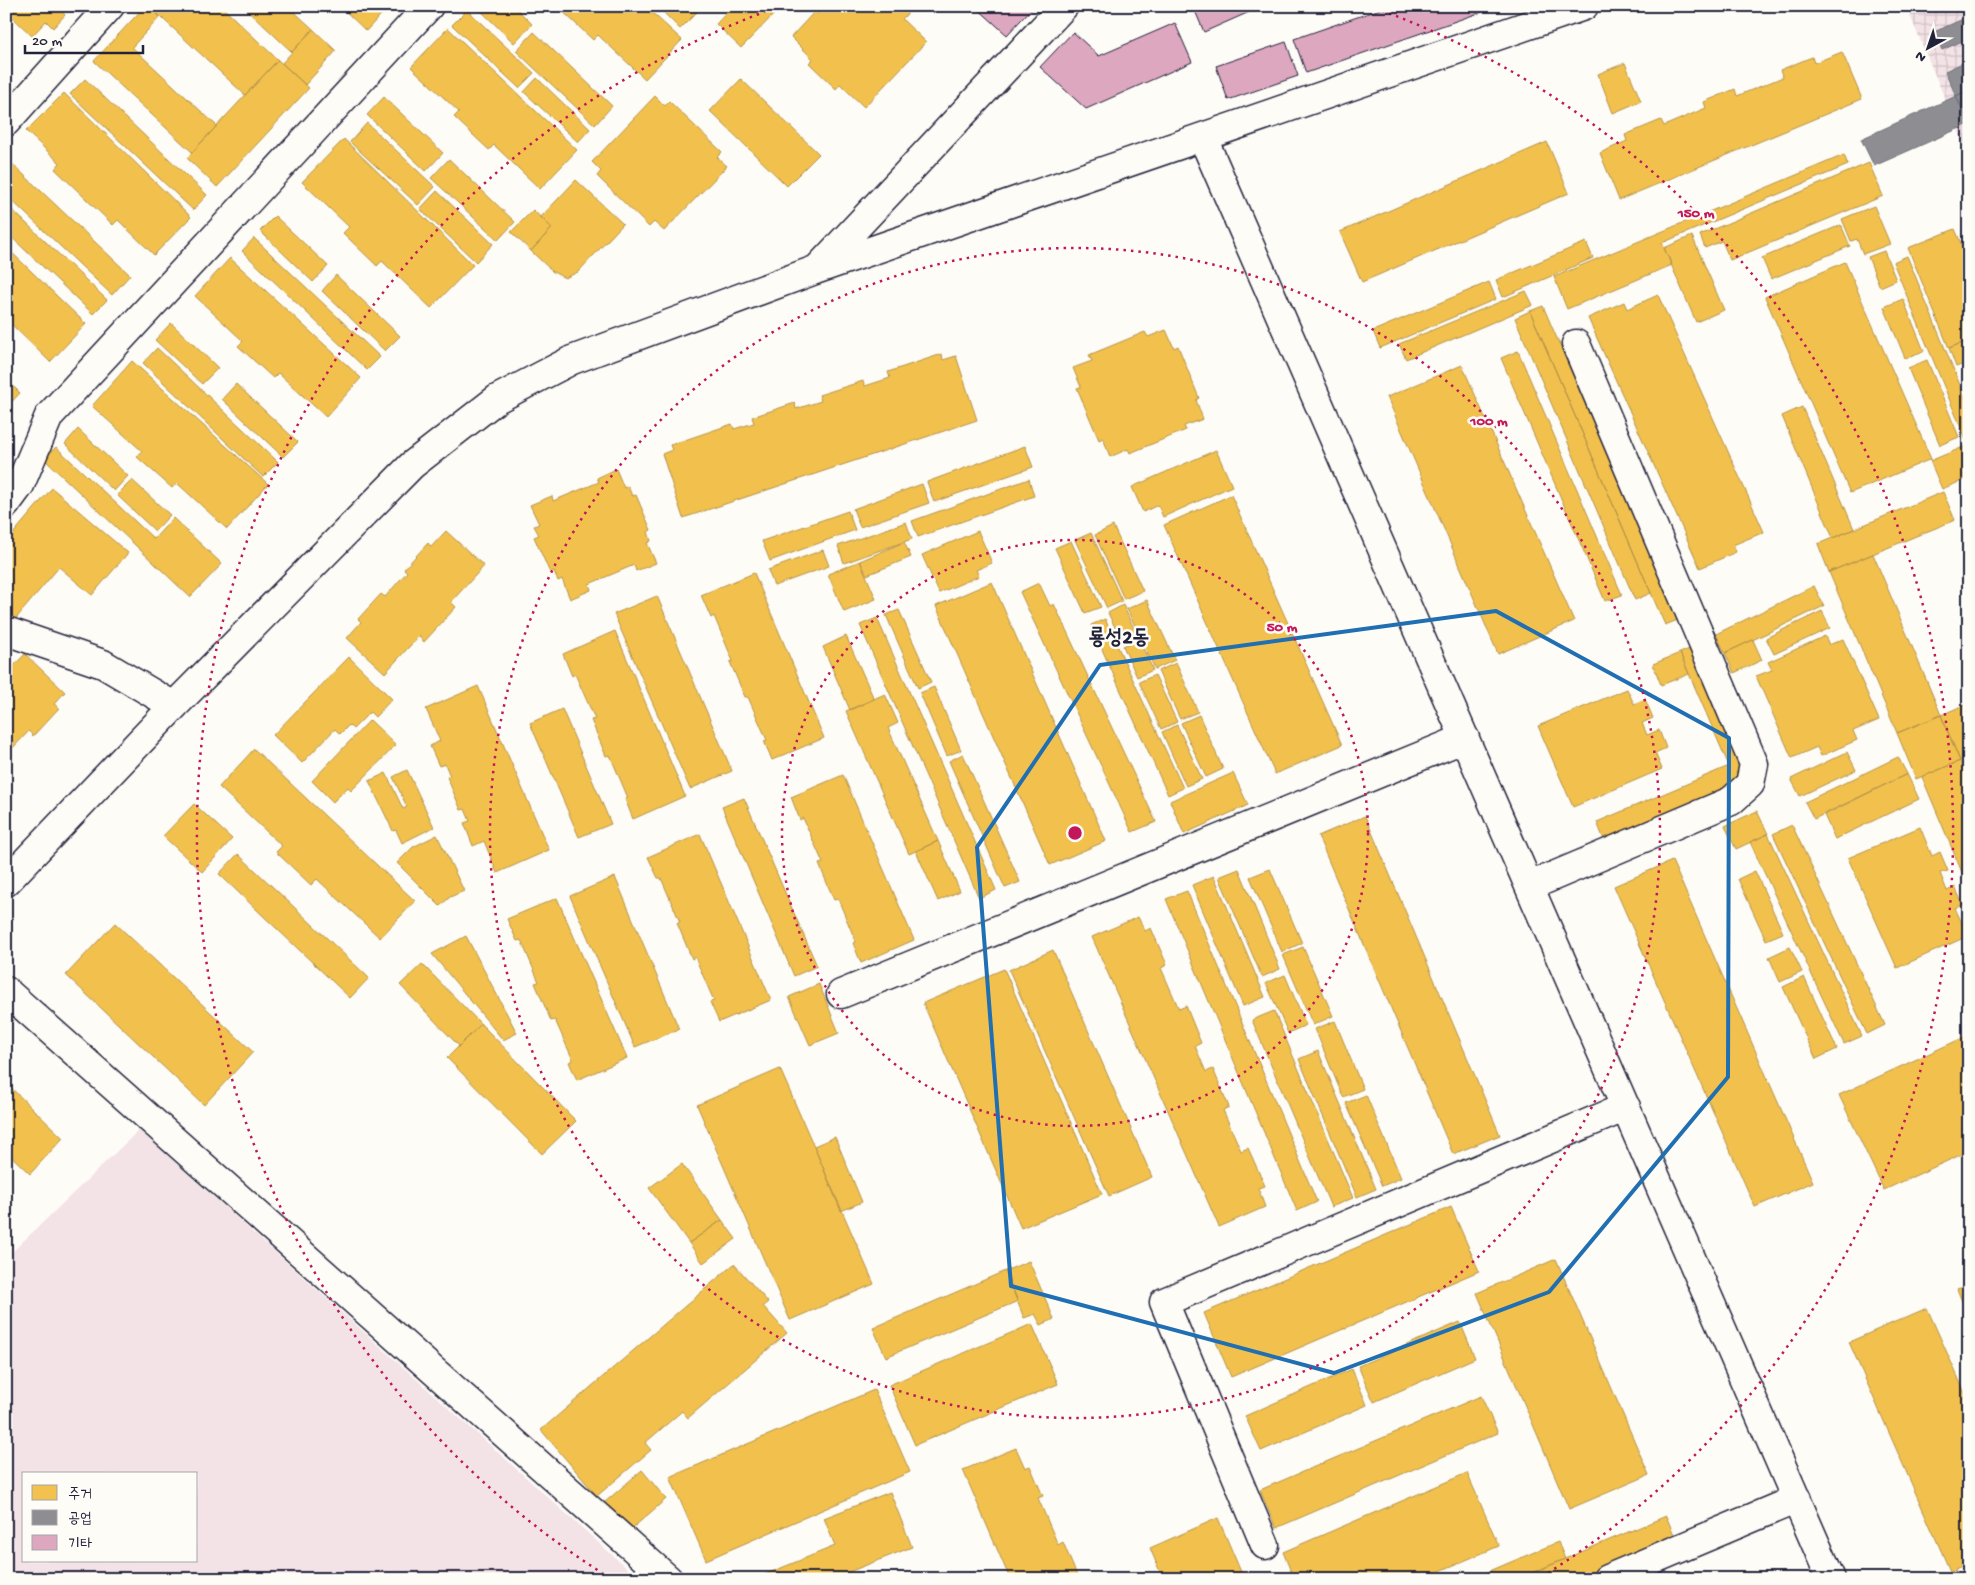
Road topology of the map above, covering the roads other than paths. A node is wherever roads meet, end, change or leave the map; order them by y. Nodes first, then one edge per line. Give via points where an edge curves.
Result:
1 (110, 6) edge
2 (429, 6) edge
3 (1064, 6) edge
4 (1584, 6) edge
5 (6, 122) edge
6 (1203, 138) junction
7 (815, 270) junction
8 (1576, 344) dead end
9 (6, 504) edge
10 (6, 631) edge
11 (174, 706) junction
12 (1465, 738) junction
13 (6, 882) edge
14 (1530, 886) junction
15 (6, 992) edge
16 (841, 994) dead end
17 (1626, 1107) junction
18 (1797, 1499) junction
19 (1265, 1545) dead end
20 (668, 1579) edge
21 (1608, 1579) edge
22 (1832, 1579) edge

1 - 5 street
2 - 9 street via 49,416 20,485
3 - 7 street
4 - 6 street
6 - 7 street
6 - 12 street
7 - 11 street via 572,360 497,399 412,464
8 - 14 street via 1754,764 1750,784 1731,801
10 - 11 street via 103,664
11 - 13 street
12 - 14 street
12 - 16 street
14 - 17 street
15 - 20 street
17 - 18 street
17 - 19 street via 1164,1302
18 - 21 street
18 - 22 street

